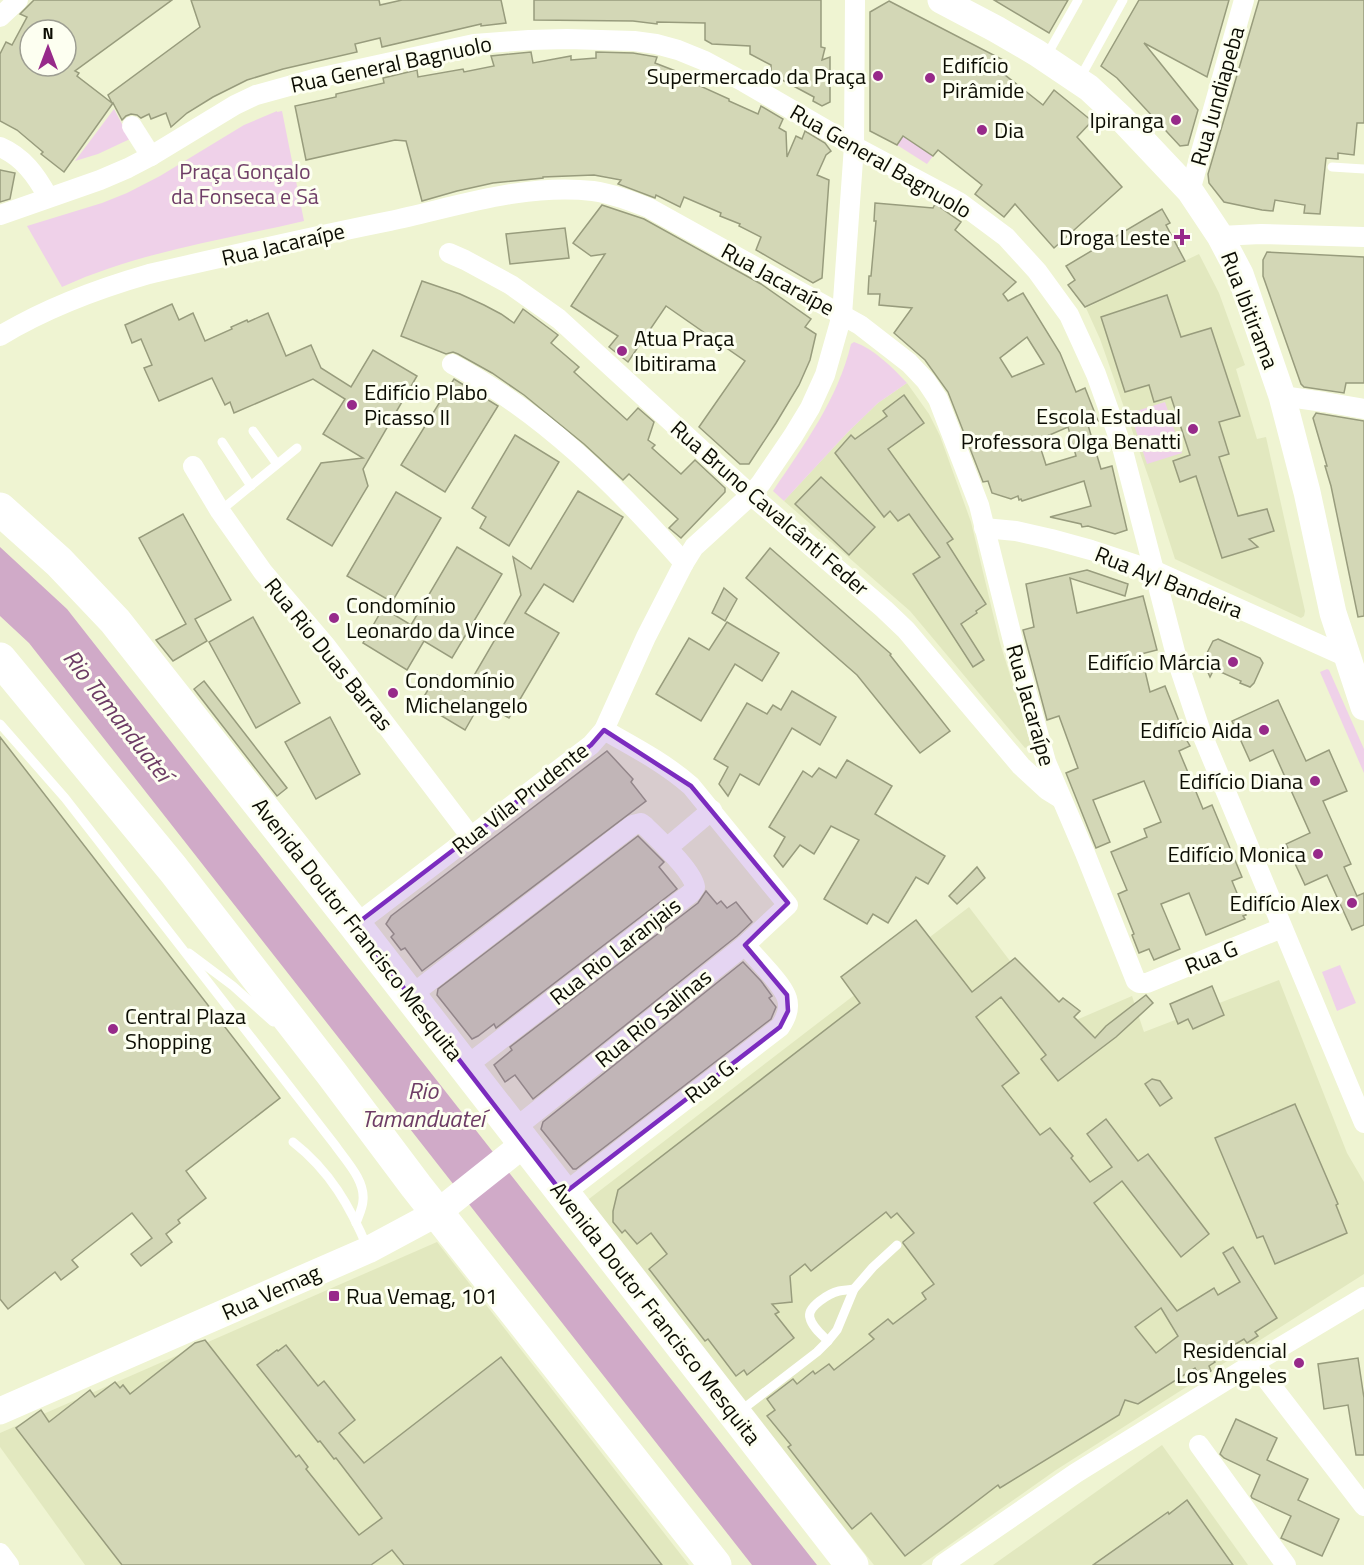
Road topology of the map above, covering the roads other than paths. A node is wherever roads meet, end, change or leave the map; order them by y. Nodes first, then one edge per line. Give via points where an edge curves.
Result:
1 (18, 0) edge
2 (855, 0) edge
3 (941, 0) edge
4 (1078, 0) edge
5 (1244, 0) edge
6 (1119, 1) edge
7 (0, 17) edge
8 (1045, 58) junction
9 (1078, 81) junction
10 (132, 126) dead end
11 (854, 146) junction
12 (0, 147) edge
13 (151, 156) junction
14 (1332, 167) dead end
15 (1364, 169) edge
16 (1190, 191) junction
17 (48, 197) junction
18 (0, 214) edge
19 (1220, 236) junction
20 (1364, 237) edge
21 (449, 253) dead end
22 (842, 315) junction
23 (0, 336) edge
24 (452, 364) dead end
25 (1282, 396) junction
26 (1364, 409) edge
27 (253, 431) dead end
28 (222, 442) dead end
29 (297, 448) dead end
30 (277, 464) junction
31 (193, 466) dead end
32 (251, 486) junction
33 (751, 495) junction
34 (0, 509) edge
35 (220, 511) junction
36 (984, 528) junction
37 (684, 563) junction
38 (1155, 571) junction
39 (0, 659) edge
40 (1356, 662) edge
41 (1364, 707) edge
42 (0, 724) edge
43 (604, 730) junction
44 (1060, 798) junction
45 (712, 810) junction
46 (471, 837) junction
47 (667, 848) junction
48 (355, 925) junction
49 (1282, 928) junction
50 (177, 944) junction
51 (745, 945) junction
52 (1139, 983) joint
53 (410, 996) junction
54 (280, 1028) dead end
55 (288, 1035) dead end
56 (465, 1067) junction
57 (332, 1074) junction
58 (1364, 1123) edge
59 (293, 1142) dead end
60 (515, 1143) junction
61 (563, 1194) junction
62 (447, 1205) junction
63 (356, 1223) junction
64 (897, 1245) dead end
65 (368, 1250) junction
66 (854, 1289) junction
67 (1364, 1297) edge
68 (828, 1341) junction
69 (1254, 1363) junction
70 (0, 1411) edge
71 (735, 1415) junction
72 (1199, 1445) dead end
73 (1364, 1506) edge
74 (0, 1553) edge
75 (9, 1565) edge
76 (715, 1565) edge
77 (852, 1565) edge
78 (942, 1565) edge
79 (1286, 1565) edge

1 - 7 street
2 - 11 street, Rua Vila Prudente
3 - 8 main road, Rua Ibitirama
4 - 8 lane
5 - 16 street, Rua Jundiapeba
6 - 9 lane
8 - 9 main road, Rua Ibitirama
9 - 16 main road, Rua Ibitirama via 1122,119
10 - 13 street
11 - 13 street, Rua General Bagnuolo via 744,82 678,50 634,41 567,39 474,44 279,88 235,105
11 - 22 street, Rua Vila Prudente
11 - 38 street, Rua General Bagnuolo via 958,202 1006,237 1037,270 1069,315 1096,374 1122,447
12 - 17 street via 23,160
13 - 17 street, Rua General Bagnuolo via 100,180
14 - 15 lane
16 - 19 main road, Rua Ibitirama
17 - 18 street, Rua General Bagnuolo
19 - 20 street
19 - 25 main road, Rua Ibitirama via 1240,274
21 - 33 street, Rua Bruno Cavalcânti Feder via 511,285 559,319
22 - 23 street, Rua Jacaraípe via 650,208 592,191 561,190 484,198 148,274 67,302
22 - 33 street, Rua Vila Prudente via 825,375 810,408
22 - 36 street, Rua Jacaraípe via 909,363 926,381 938,399 979,505
24 - 37 street via 524,409 579,454
25 - 26 street
25 - 40 main road, Rua Ibitirama via 1333,613
27 - 30 lane
28 - 32 lane
29 - 30 lane
30 - 32 lane
31 - 35 street, Rua Rio Duas Barras
32 - 35 lane
33 - 37 street, Rua Vila Prudente via 700,541
33 - 44 street, Rua Bruno Cavalcânti Feder via 906,630 1021,766
34 - 48 highway, Avenida Doutor Francisco Mesquita via 116,621
35 - 46 street, Rua Rio Duas Barras via 263,572 326,646
36 - 38 street, Rua Ayl Bandeira via 1051,539
36 - 44 street, Rua Jacaraípe via 1046,762
37 - 43 street, Rua Vila Prudente
38 - 40 street, Rua Ayl Bandeira
38 - 49 street, Rua General Bagnuolo via 1178,663 1201,732
39 - 57 highway via 173,869
40 - 41 main road, Rua Ibitirama
42 - 50 lane via 65,798
43 - 45 street via 678,774
43 - 46 street, Rua Vila Prudente via 591,745
44 - 52 street, Rua Jacaraípe
45 - 47 street
45 - 51 street, Rua Rio Salinas via 788,903
46 - 48 street, Rua Vila Prudente
47 - 53 street, Rua Rio Laranjais via 641,823 633,825
47 - 56 street, Rua Rio Laranjais via 695,883 691,893
48 - 53 highway, Avenida Doutor Francisco Mesquita
49 - 52 street, Rua G
49 - 58 street, Rua General Bagnuolo
50 - 54 lane
50 - 63 lane via 356,1175 363,1193
51 - 60 street, Rua Rio Salinas
51 - 61 street, Rua G. via 787,995 786,1019
53 - 56 highway, Avenida Doutor Francisco Mesquita
55 - 57 lane
56 - 60 highway, Avenida Doutor Francisco Mesquita
57 - 62 highway
59 - 63 lane via 322,1168
60 - 61 highway, Avenida Doutor Francisco Mesquita
60 - 62 main road, Rua Vemag
61 - 71 highway, Avenida Doutor Francisco Mesquita
62 - 65 main road, Rua Vemag
62 - 76 highway
63 - 65 lane
64 - 66 lane
65 - 70 main road, Rua Vemag
66 - 68 lane
66 - 68 lane via 833,1293 809,1312
67 - 69 street
68 - 71 lane
69 - 73 street
69 - 78 street via 1076,1473
71 - 77 highway, Avenida Doutor Francisco Mesquita
72 - 79 street
74 - 75 street

